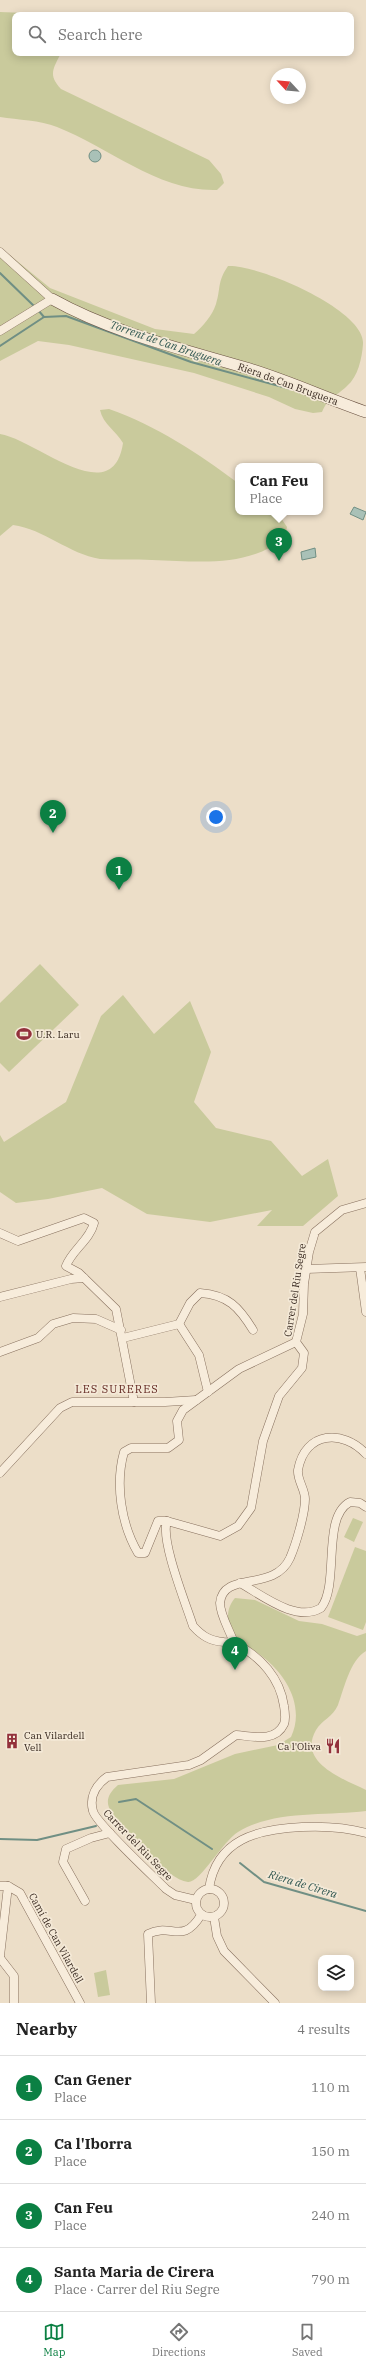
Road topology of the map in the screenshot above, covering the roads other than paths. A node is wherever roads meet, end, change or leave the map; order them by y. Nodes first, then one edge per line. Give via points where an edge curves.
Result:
1 (0, 252) edge
2 (52, 298) junction
3 (0, 331) edge
4 (366, 412) edge
5 (366, 1203) edge
6 (0, 1233) edge
7 (363, 1268) edge
8 (306, 1269) junction
9 (84, 1278) junction
10 (0, 1297) edge
11 (366, 1312) edge
12 (179, 1324) junction
13 (121, 1330) junction
14 (253, 1330) dead end
15 (123, 1338) junction
16 (296, 1342) junction
17 (0, 1352) edge
18 (208, 1392) junction
19 (197, 1400) junction
20 (134, 1402) junction
21 (366, 1454) edge
22 (0, 1473) edge
23 (366, 1507) edge
24 (167, 1521) junction
25 (240, 1583) junction
26 (234, 1643) junction
27 (366, 1828) edge
28 (357, 1830) junction
29 (110, 1833) junction
30 (366, 1833) edge
31 (4, 1886) edge
32 (209, 1889) junction
33 (196, 1900) junction
34 (85, 1901) dead end
35 (201, 1915) junction
36 (214, 1917) junction
37 (0, 1957) edge
38 (14, 2003) edge
39 (80, 2003) edge
40 (151, 2003) edge
41 (275, 2003) edge

1 - 2 street
2 - 3 street
2 - 4 street, Riera de Can Bruguera via 81,315 196,355 245,367
5 - 8 street, Carrer del Riu Segre via 342,1210 315,1232
6 - 9 street via 18,1241 84,1218 94,1223 92,1230 69,1258 66,1266
7 - 8 street
7 - 11 street
8 - 16 street, Carrer del Riu Segre via 303,1314
9 - 10 street
9 - 13 street via 116,1309
12 - 14 street via 190,1303 200,1293 213,1294 233,1304
12 - 15 street
12 - 18 street via 199,1355
13 - 15 street
13 - 17 street via 96,1319 73,1318 53,1324 38,1338
15 - 20 street
16 - 18 street via 239,1369
16 - 24 street, Carrer del Riu Segre via 304,1353 302,1368 279,1396 263,1441 251,1508 238,1526 220,1536
18 - 19 street
19 - 20 street
19 - 24 street via 183,1410 177,1421 179,1440 168,1448 131,1448 124,1452 121,1464 119,1481 122,1505 138,1553 145,1553 158,1521
20 - 22 street via 72,1402 60,1408
21 - 25 street via 348,1441 336,1437 322,1438 310,1445 298,1471 305,1499 291,1557 281,1570 270,1578
23 - 25 street via 360,1503 350,1502 340,1513 333,1541 328,1593 325,1603 315,1611 293,1611
24 - 26 street, Carrer del Riu Segre via 165,1526 168,1549 193,1626 201,1636
25 - 26 street via 229,1586 224,1591 220,1603
26 - 29 street, Carrer del Riu Segre via 266,1666 279,1684 285,1712 284,1725 270,1736 258,1738 236,1735 201,1760 189,1765 108,1778 98,1783 93,1796 93,1812
27 - 28 street
28 - 30 street
28 - 32 street via 290,1828 245,1837 221,1858 213,1872
29 - 33 street, Carrer del Riu Segre via 166,1889 176,1895
29 - 34 street via 66,1849 63,1862
31 - 37 street, Camí de Can Vilardell
31 - 39 street, Camí de Can Vilardell via 20,1893
32 - 33 street via 200,1893
32 - 36 street via 219,1892 224,1902 221,1912
33 - 35 street
35 - 36 street
35 - 40 street via 195,1924 185,1931 158,1929 148,1934
36 - 41 street via 217,1936 224,1951
37 - 38 street via 14,1976

